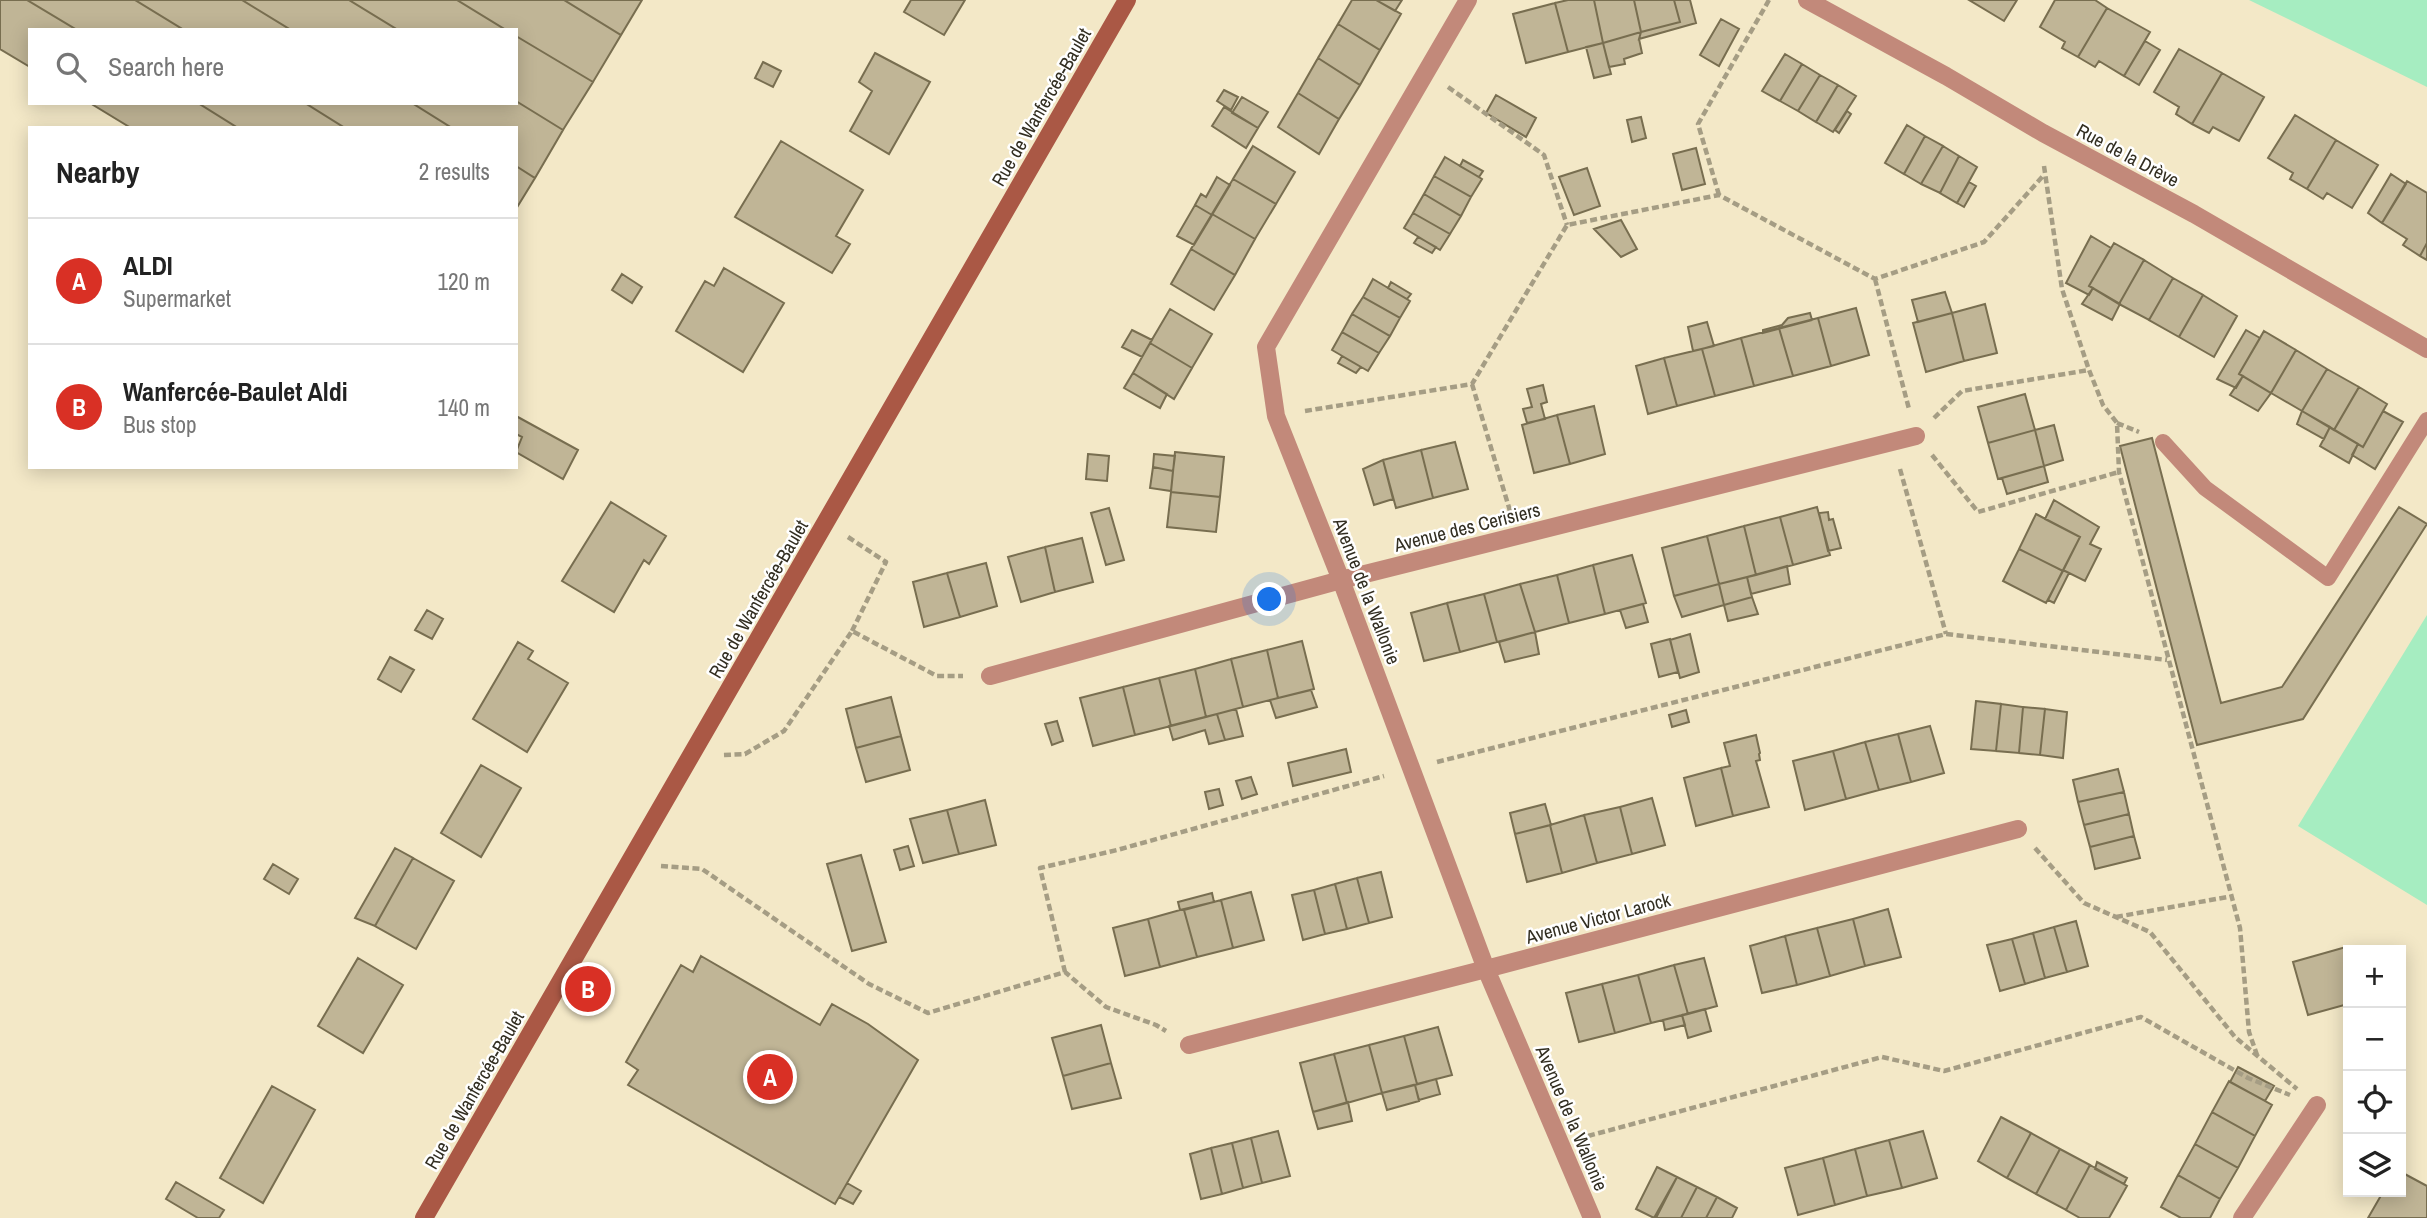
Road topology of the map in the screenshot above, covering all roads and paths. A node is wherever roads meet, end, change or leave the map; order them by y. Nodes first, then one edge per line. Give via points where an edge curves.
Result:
1 (1126, 0) edge
2 (1468, 0) edge
3 (1769, 0) edge
4 (1807, 0) edge
5 (1427, 72) junction
6 (2043, 134) junction
7 (2044, 176) junction
8 (1719, 195) junction
9 (1567, 225) junction
10 (1875, 279) junction
11 (2427, 349) edge
12 (2089, 370) junction
13 (1472, 384) junction
14 (1276, 416) junction
15 (2427, 420) edge
16 (1916, 436) junction
17 (2163, 442) dead end
18 (2119, 472) junction
19 (826, 522) junction
20 (1518, 536) junction
21 (1341, 580) junction
22 (852, 631) junction
23 (1946, 634) junction
24 (2167, 660) junction
25 (990, 676) joint
26 (691, 757) junction
27 (1411, 768) junction
28 (2018, 829) joint
29 (628, 863) junction
30 (2232, 896) junction
31 (2116, 917) junction
32 (1486, 970) junction
33 (1065, 972) junction
34 (1188, 1045) joint
35 (2257, 1055) junction
36 (2317, 1105) junction
37 (1560, 1143) junction
38 (424, 1218) edge
39 (1592, 1218) edge
40 (2242, 1218) edge

1 - 19 main road, Rue de Wanfercée-Baulet
2 - 5 street, Avenue de la Wallonie
3 - 8 path via 1698,124
4 - 6 street, Rue de la Drève
5 - 9 path via 1544,155
5 - 14 street, Avenue de la Wallonie via 1266,347
6 - 7 path
6 - 11 street, Rue de la Drève via 2194,214
7 - 10 path via 1984,242
7 - 12 path via 2062,289
8 - 9 path
8 - 10 path
9 - 13 path
10 - 16 path
12 - 16 path via 1962,391
12 - 18 path via 2103,405 2117,423
13 - 14 path
13 - 20 path
14 - 21 street, Avenue de la Wallonie
15 - 17 lane via 2328,578 2205,488
16 - 18 path via 1978,512
16 - 20 street, Avenue des Cerisiers
16 - 23 path via 1900,467
18 - 24 path
19 - 22 path via 886,562
19 - 26 main road, Rue de Wanfercée-Baulet
20 - 21 street, Avenue des Cerisiers
21 - 25 street, Avenue des Cerisiers
21 - 27 street, Avenue de la Wallonie
22 - 25 path via 937,676
22 - 26 path via 784,731 745,754
23 - 24 path
23 - 27 path
24 - 30 path
26 - 29 main road, Rue de Wanfercée-Baulet
27 - 32 street, Avenue de la Wallonie
27 - 33 path via 1041,868
28 - 31 path via 2084,903
28 - 32 street, Avenue Victor Larock
29 - 33 path via 702,869 869,984 928,1013
29 - 38 main road, Rue de Wanfercée-Baulet
30 - 31 path
30 - 35 path via 2240,928 2249,1032
31 - 35 path via 2150,932 2235,1037
32 - 34 street, Avenue Victor Larock
32 - 37 street, Avenue de la Wallonie
33 - 34 path via 1106,1007 1156,1025
35 - 36 path
36 - 37 path via 2248,1078 2141,1017 1944,1071 1882,1057
36 - 40 street
37 - 39 street, Avenue de la Wallonie

